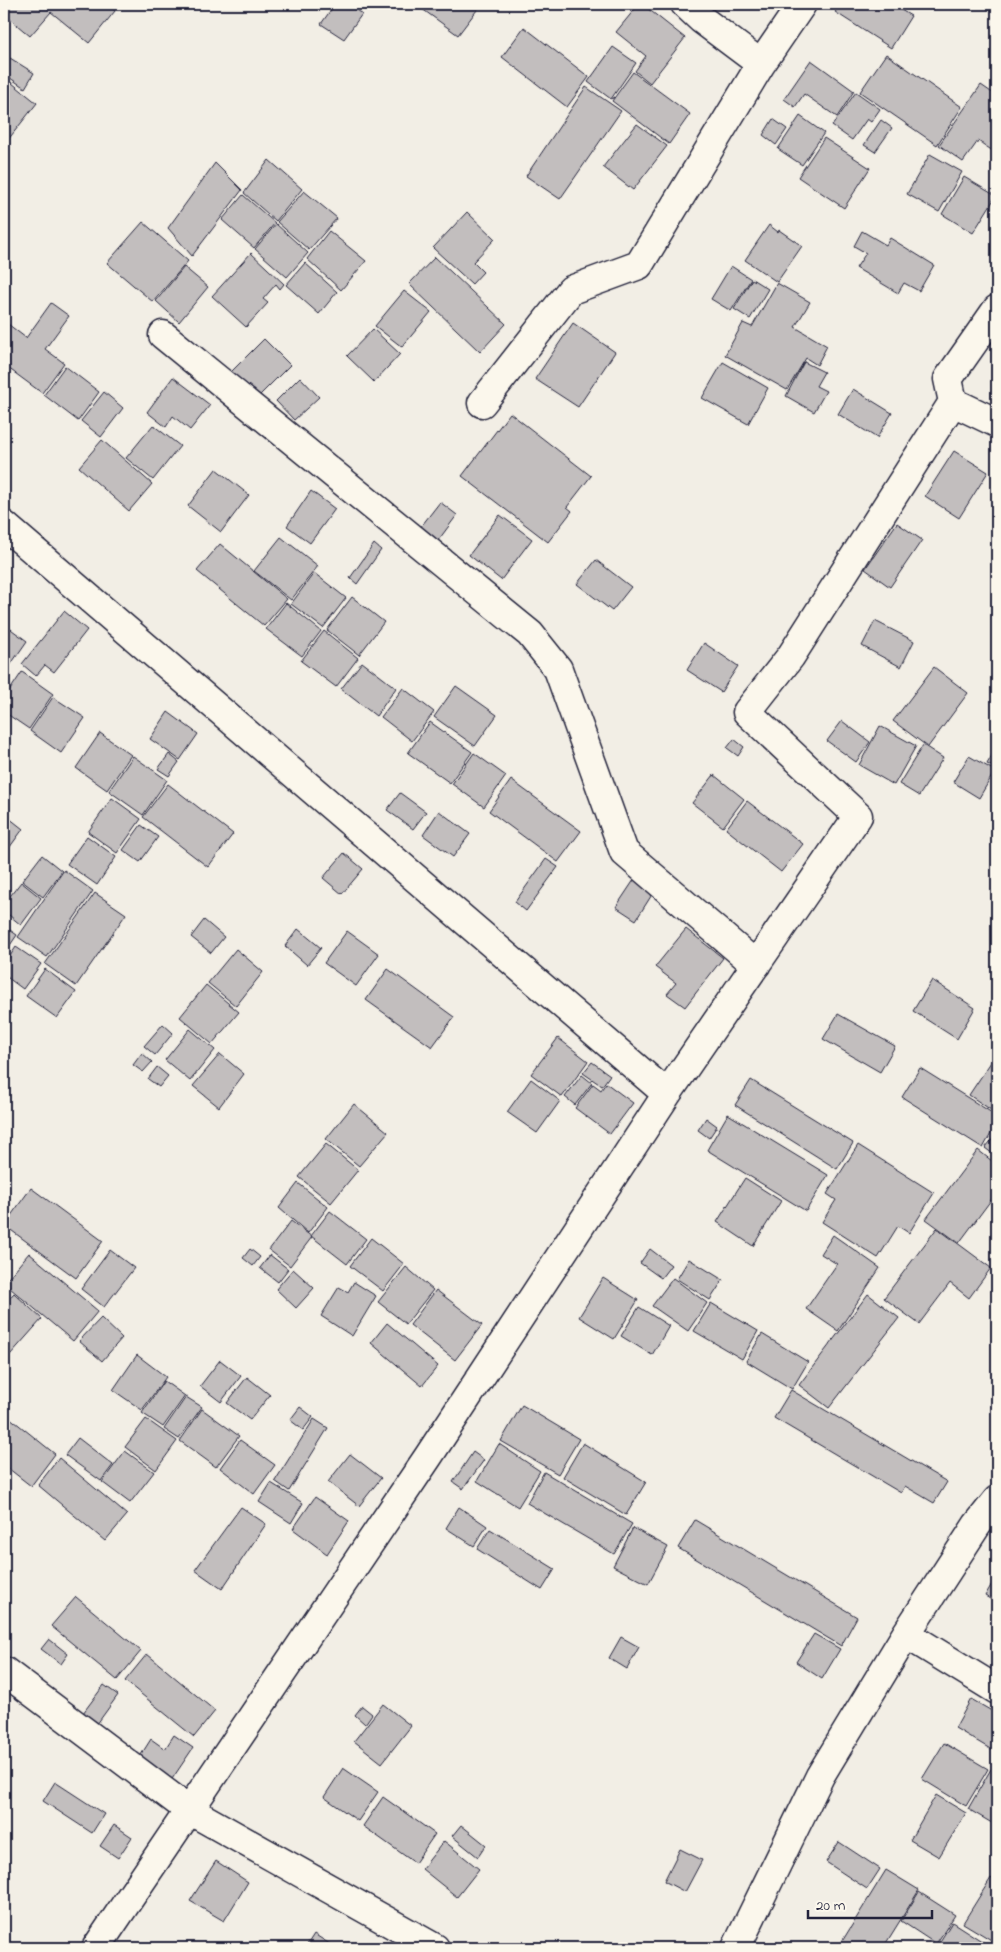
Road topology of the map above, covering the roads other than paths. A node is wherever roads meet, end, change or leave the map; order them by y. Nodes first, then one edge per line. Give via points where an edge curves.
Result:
1 (685, 4) edge
2 (802, 4) edge
3 (761, 64) junction
4 (997, 309) edge
5 (163, 335) dead end
6 (953, 402) junction
7 (482, 403) dead end
8 (997, 423) edge
9 (4, 525) edge
10 (756, 965) junction
11 (667, 1094) junction
12 (997, 1500) edge
13 (906, 1634) junction
14 (4, 1671) edge
15 (997, 1690) edge
16 (189, 1810) junction
17 (431, 1947) edge
18 (96, 1948) edge
19 (736, 1948) edge

1 - 3 street
2 - 3 street
3 - 7 street via 639,265 571,290
4 - 6 street via 948,379
5 - 10 street via 530,634 558,668 624,852
6 - 8 street
6 - 10 street via 790,656 747,712 858,816
9 - 11 street
10 - 11 street
11 - 16 street via 428,1457
12 - 13 street via 977,1525
13 - 15 street
13 - 19 street via 820,1776
14 - 16 street
16 - 17 street
16 - 18 street

